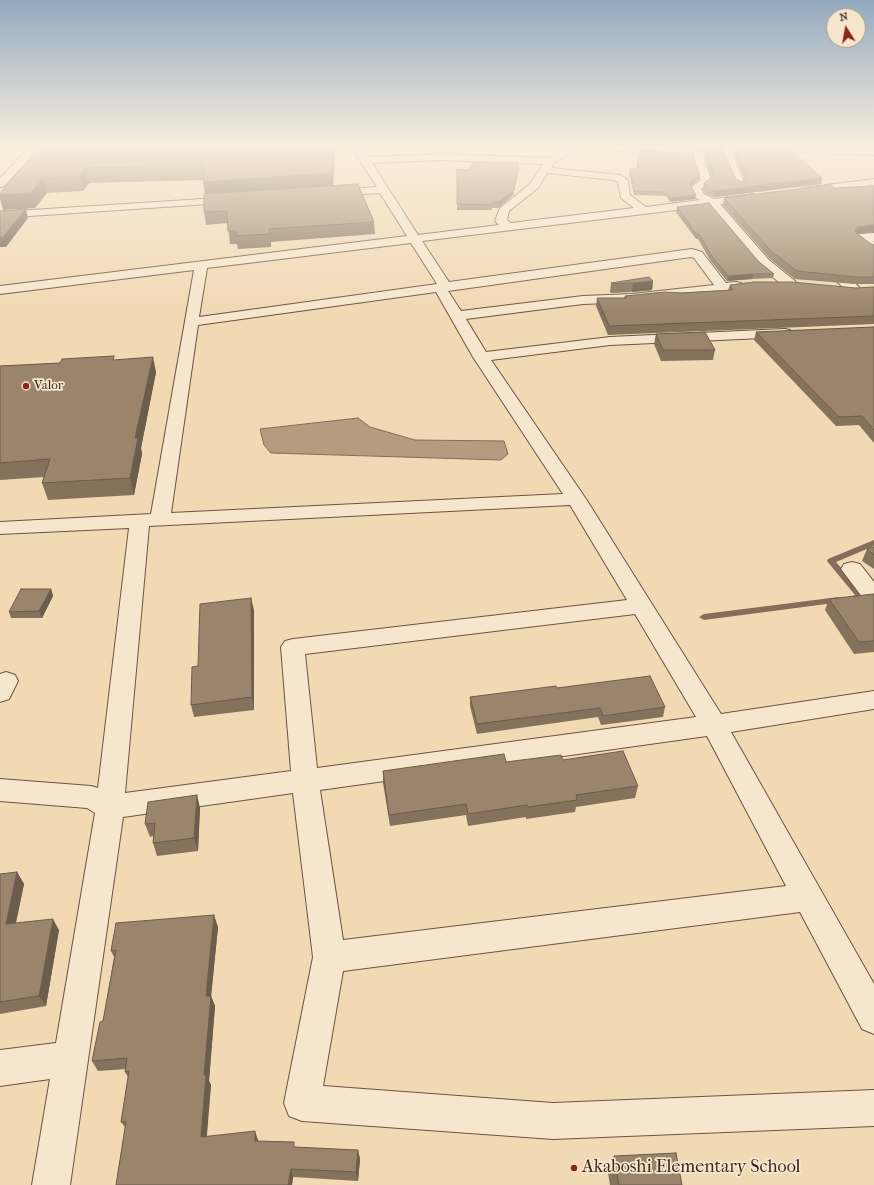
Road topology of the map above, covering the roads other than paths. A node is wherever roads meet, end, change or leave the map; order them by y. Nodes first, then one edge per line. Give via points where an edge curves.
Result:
1 (209, 201) edge
2 (390, 201) edge
3 (515, 201) edge
4 (632, 201) edge
5 (718, 201) edge
6 (712, 202) junction
7 (644, 211) junction
8 (0, 215) edge
9 (508, 227) junction
10 (874, 237) edge
11 (414, 239) junction
12 (874, 247) edge
13 (201, 265) junction
14 (834, 271) edge
15 (752, 284) edge
16 (767, 284) edge
17 (790, 284) junction
18 (804, 286) edge
19 (442, 288) junction
20 (724, 288) junction
21 (833, 288) edge
22 (0, 290) edge
23 (854, 290) junction
24 (869, 290) edge
25 (457, 316) junction
26 (190, 322) junction
27 (796, 333) edge
28 (482, 357) junction
29 (576, 499) junction
30 (150, 519) junction
31 (0, 528) edge
32 (852, 569) dead end
33 (874, 597) edge
34 (641, 606) junction
35 (874, 700) edge
36 (714, 725) junction
37 (305, 781) junction
38 (0, 790) edge
39 (110, 807) junction
40 (808, 897) junction
41 (329, 957) junction
42 (874, 1016) edge
43 (71, 1059) junction
44 (0, 1068) edge
45 (874, 1108) edge
46 (51, 1185) edge

1 - 8 street
2 - 11 street
3 - 9 street via 504,210 501,221
4 - 7 street
5 - 6 street
6 - 7 street
6 - 17 street via 764,263
7 - 9 street
9 - 11 street
10 - 12 street via 860,238
11 - 13 street
11 - 19 street
13 - 22 street
13 - 26 street
14 - 23 street
15 - 20 street
16 - 17 street
17 - 18 street
19 - 20 street via 692,253 698,255
19 - 25 street
19 - 26 street
20 - 25 street via 632,298 583,300
21 - 23 street
23 - 24 street
25 - 28 street
26 - 30 street
27 - 28 street via 610,341
28 - 29 street
29 - 30 street
29 - 34 street
30 - 31 street
30 - 39 street
32 - 33 street
34 - 36 street
34 - 37 street via 293,647
35 - 36 street
36 - 37 street
36 - 40 street
37 - 39 street
37 - 41 street
38 - 39 street via 91,797
39 - 43 street
40 - 41 street
40 - 42 street
41 - 45 street via 302,1102 553,1121
43 - 44 street
43 - 46 street

